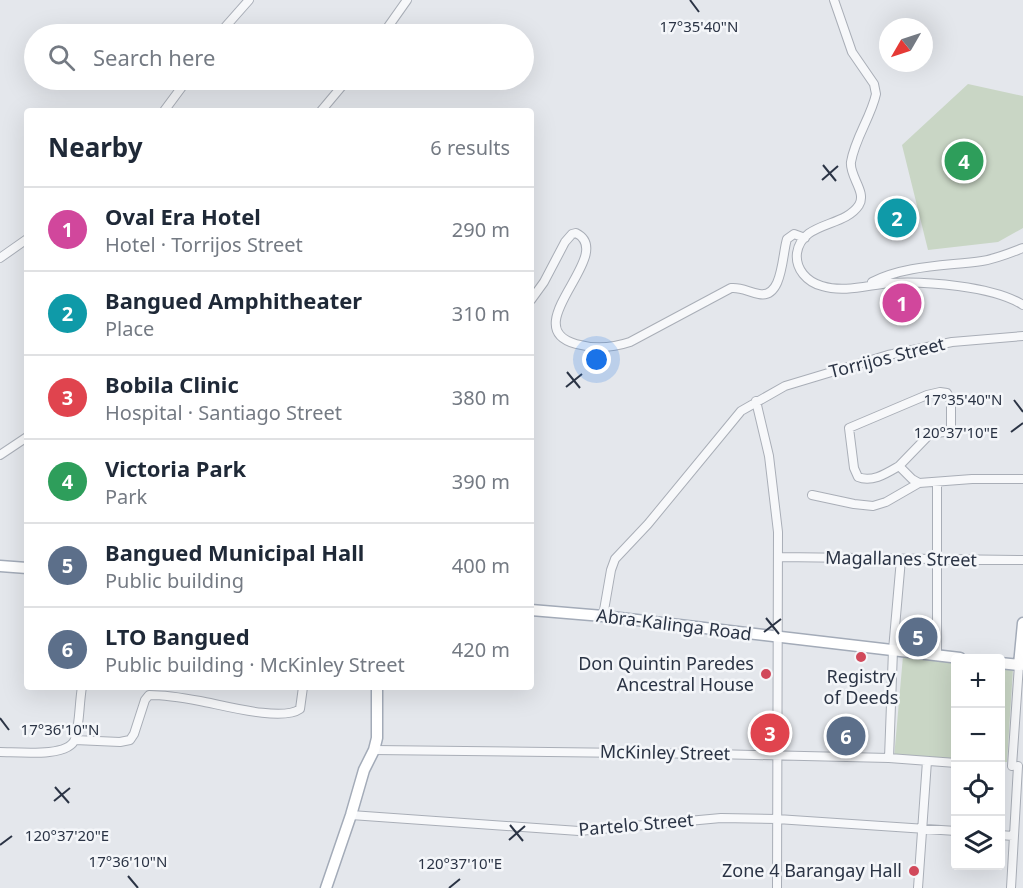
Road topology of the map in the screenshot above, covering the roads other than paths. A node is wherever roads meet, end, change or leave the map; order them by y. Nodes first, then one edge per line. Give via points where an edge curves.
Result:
1 (249, 0) edge
2 (407, 0) edge
3 (834, 0) edge
4 (228, 24) edge
5 (390, 24) edge
6 (180, 90) edge
7 (339, 90) edge
8 (166, 108) edge
9 (324, 108) edge
10 (805, 238) junction
11 (24, 241) edge
12 (1023, 249) edge
13 (0, 258) edge
14 (866, 285) junction
15 (534, 296) edge
16 (1023, 304) edge
17 (1023, 336) edge
18 (756, 401) junction
19 (24, 439) edge
20 (0, 455) edge
21 (900, 465) junction
22 (1023, 479) edge
23 (919, 483) junction
24 (937, 483) junction
25 (812, 495) dead end
26 (779, 557) junction
27 (901, 559) junction
28 (937, 559) junction
29 (1023, 560) edge
30 (0, 566) edge
31 (24, 568) edge
32 (534, 609) edge
33 (603, 616) junction
34 (1023, 623) edge
35 (777, 636) junction
36 (893, 650) junction
37 (937, 656) junction
38 (951, 657) edge
39 (1005, 663) edge
40 (1021, 665) edge
41 (82, 690) edge
42 (303, 690) edge
43 (377, 690) edge
44 (75, 740) junction
45 (374, 750) junction
46 (0, 752) edge
47 (777, 756) junction
48 (888, 758) junction
49 (927, 761) junction
50 (951, 763) edge
51 (1018, 766) edge
52 (351, 815) junction
53 (777, 819) junction
54 (921, 829) junction
55 (951, 831) edge
56 (1005, 835) edge
57 (1013, 836) junction
58 (326, 888) edge
59 (777, 888) edge
60 (918, 888) edge
61 (1011, 888) edge

1 - 4 street
2 - 5 street
3 - 10 street via 852,52 874,84 876,94 851,162 861,202 849,215 813,230
6 - 8 street
7 - 9 street
10 - 14 street via 797,254 798,263 812,283 834,289
10 - 15 street via 794,234 787,239 779,278 772,291 760,294 730,288 618,346 580,345 556,332 560,308 585,256 586,243 580,234 569,237
11 - 13 street
12 - 14 street via 985,260 885,276
14 - 16 street via 958,286
17 - 18 street, Torrijos Street via 952,342 888,355 785,386
18 - 26 street via 769,456
18 - 33 street, Torrijos Street via 733,419 615,559
19 - 20 street
21 - 21 street via 869,479 858,477 849,428 927,394 946,393 951,401 951,431 930,434
21 - 23 street
22 - 24 street
23 - 24 street
23 - 25 street via 873,506
24 - 28 street
26 - 27 street, Magallanes Street
26 - 35 street
27 - 28 street, Magallanes Street
27 - 36 street
28 - 29 street, Magallanes Street
28 - 37 street
30 - 31 main road
32 - 33 main road, Abra-Kalinga Road
33 - 35 main road, Abra-Kalinga Road
34 - 40 main road
35 - 36 main road, Abra-Kalinga Road
35 - 47 street
36 - 37 main road, Abra-Kalinga Road
36 - 48 street
37 - 38 main road, Abra-Kalinga Road
39 - 40 main road
40 - 51 street
41 - 44 street
42 - 44 street via 300,709 288,713 149,695 129,740
43 - 45 main road
44 - 46 street via 64,750
45 - 47 street, McKinley Street
45 - 52 main road
47 - 48 street, McKinley Street
47 - 53 street
48 - 49 street, McKinley Street
49 - 50 street, McKinley Street
49 - 54 street
51 - 57 street
52 - 53 street, Partelo Street via 579,831 694,819
52 - 58 main road
53 - 54 street, Partelo Street
53 - 59 street
54 - 55 street, Partelo Street
54 - 60 street
56 - 57 street
57 - 61 street

